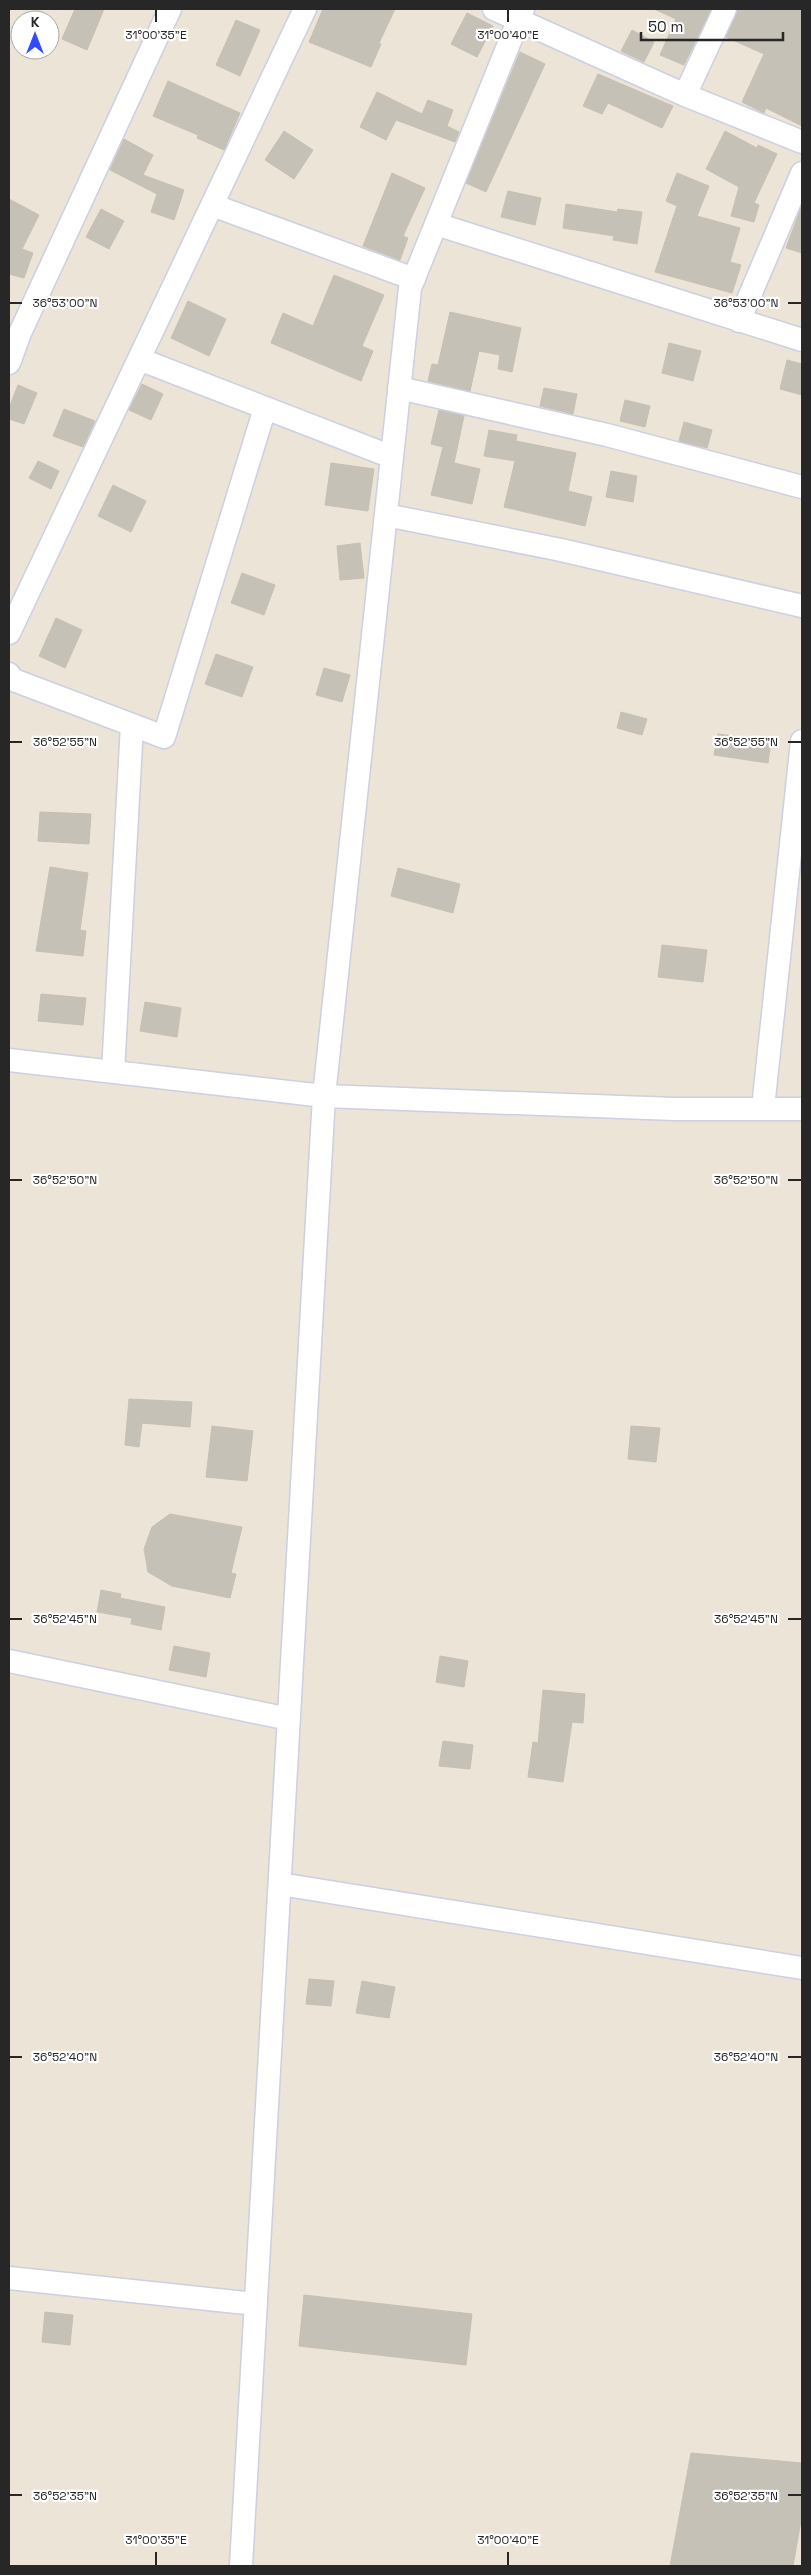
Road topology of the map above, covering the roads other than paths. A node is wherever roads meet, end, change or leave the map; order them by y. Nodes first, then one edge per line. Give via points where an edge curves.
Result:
1 (170, 9) edge
2 (305, 9) edge
3 (494, 9) edge
4 (724, 9) edge
5 (520, 15) edge
6 (685, 94) junction
7 (802, 142) edge
8 (802, 173) edge
9 (212, 205) junction
10 (436, 224) junction
11 (414, 279) junction
12 (739, 321) junction
13 (14, 331) edge
14 (802, 340) edge
15 (138, 359) junction
16 (9, 363) edge
17 (399, 388) junction
18 (265, 408) junction
19 (392, 457) junction
20 (802, 487) edge
21 (386, 515) junction
22 (802, 606) edge
23 (9, 632) edge
24 (9, 674) edge
25 (132, 725) junction
26 (802, 741) edge
27 (9, 1060) edge
28 (113, 1072) junction
29 (324, 1096) junction
30 (763, 1108) junction
31 (802, 1109) edge
32 (9, 1661) edge
33 (289, 1719) junction
34 (280, 1884) junction
35 (802, 1968) edge
36 (9, 2278) edge
37 (256, 2304) junction
38 (241, 2566) edge

1 - 13 street
2 - 9 street
3 - 5 street
4 - 6 street
5 - 6 street
5 - 10 street
6 - 7 street
8 - 12 street
9 - 11 street
9 - 15 street
10 - 11 street
10 - 12 street
11 - 17 street via 410,288
12 - 14 street
13 - 16 street
15 - 18 street
15 - 23 street
17 - 19 street
17 - 20 street via 607,434
18 - 19 street
18 - 25 street via 164,737
19 - 21 street
21 - 22 street via 561,550
21 - 29 street
24 - 25 street via 11,679
25 - 28 street
26 - 30 street
27 - 28 street
28 - 29 street
29 - 30 street via 674,1109
29 - 33 street
30 - 31 street
32 - 33 street
33 - 34 street
34 - 35 street
34 - 37 street
36 - 37 street
37 - 38 street

